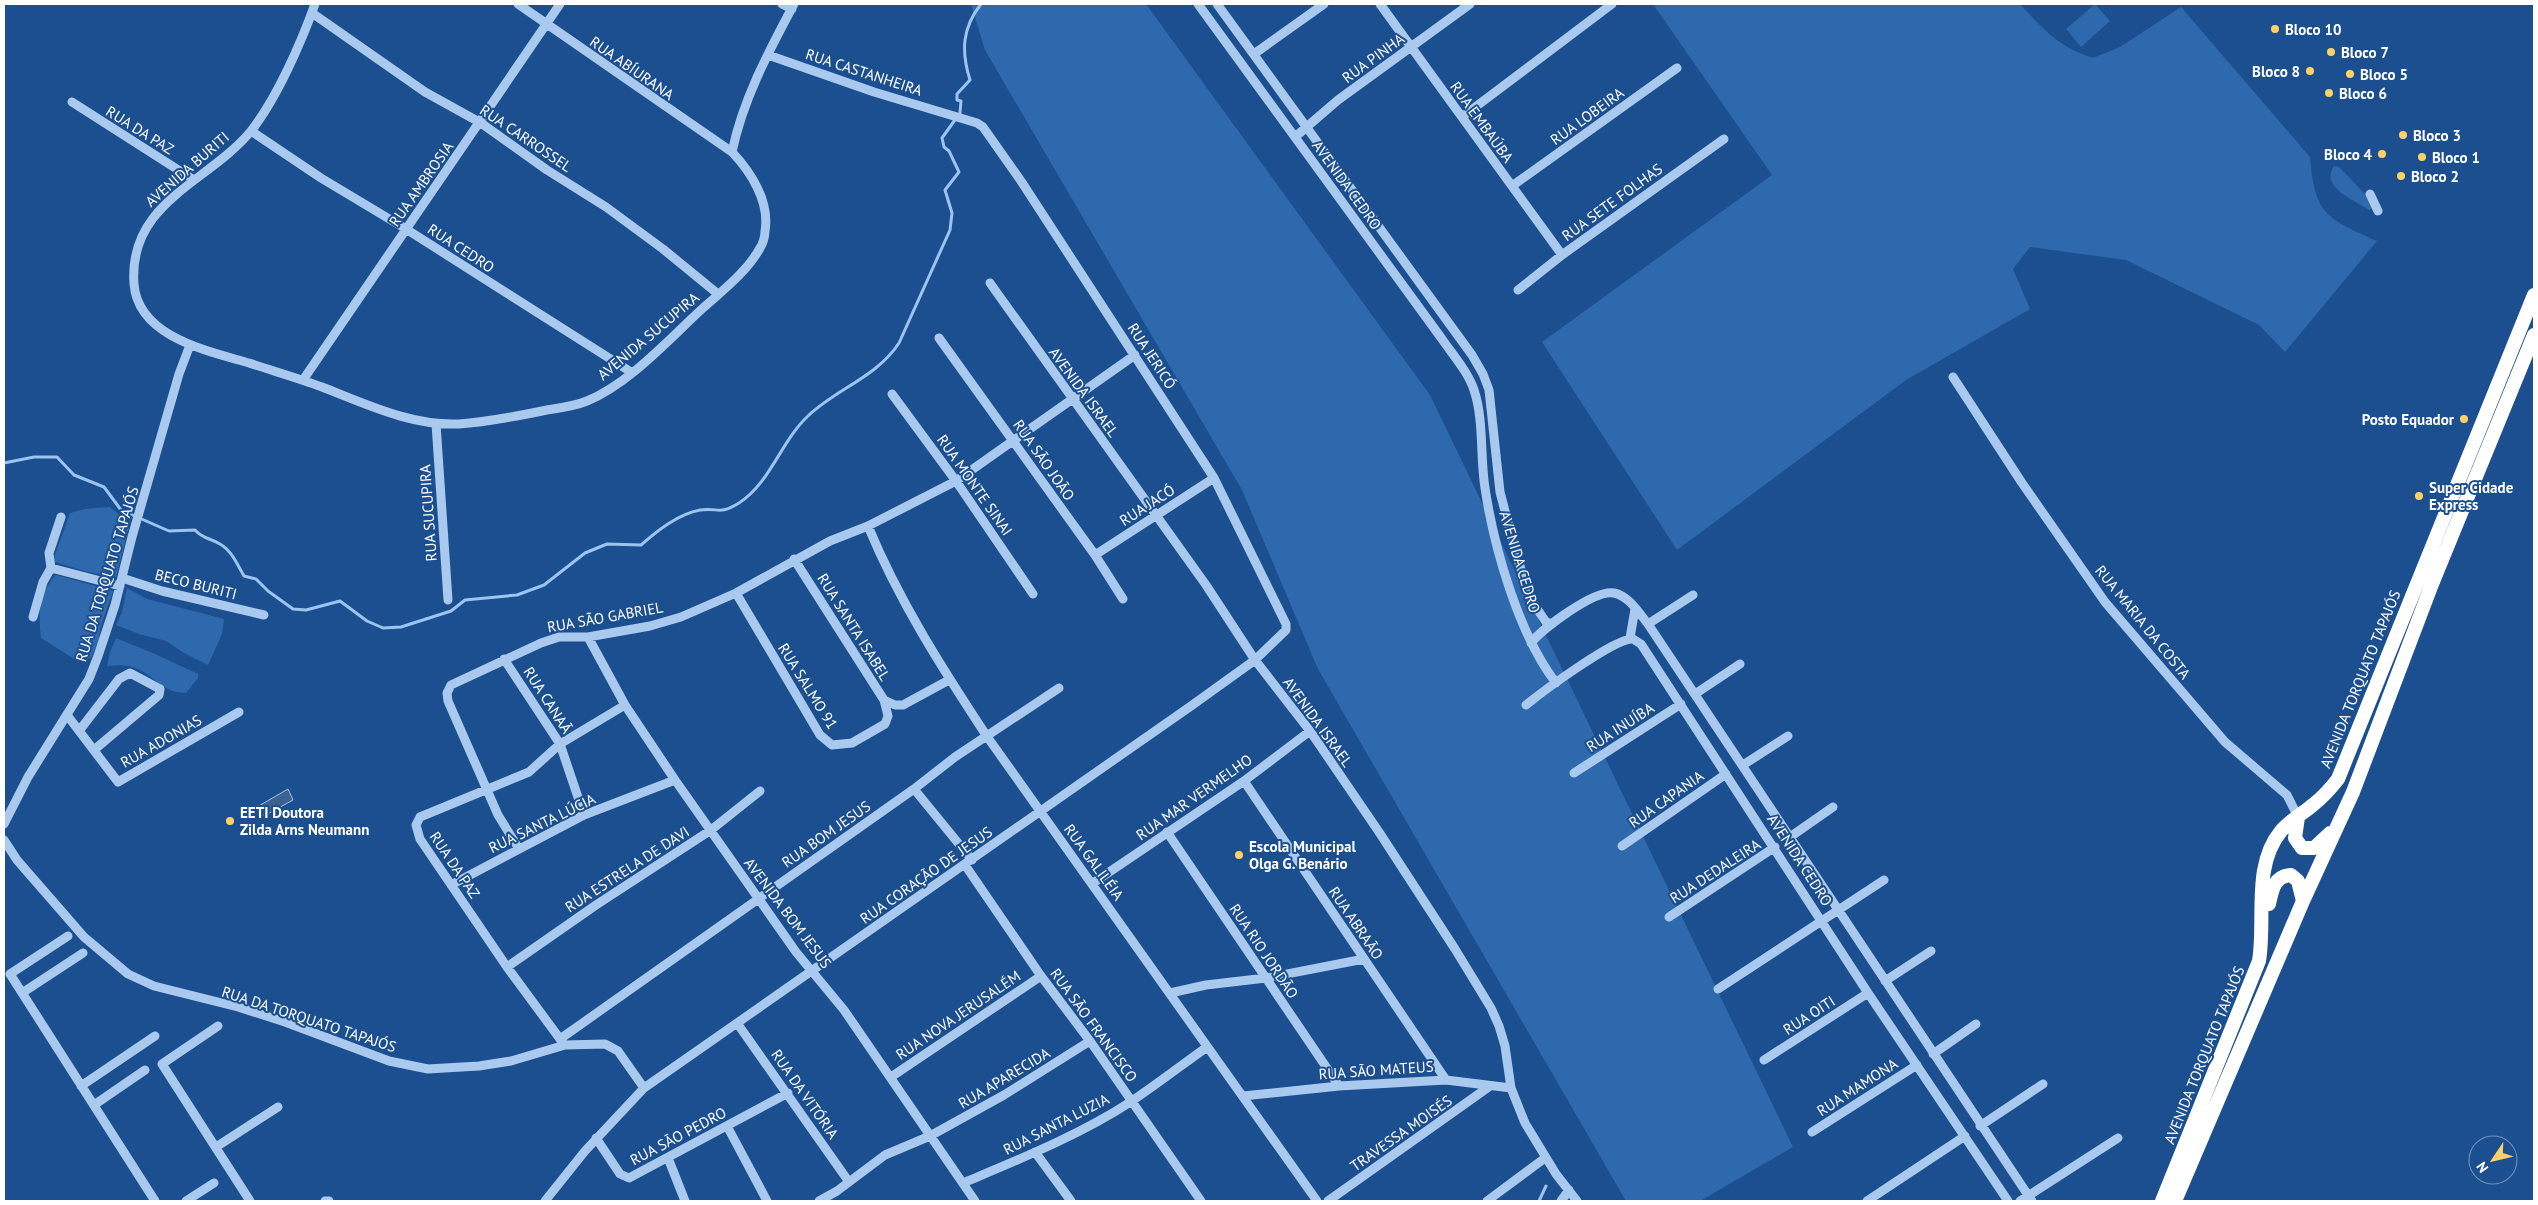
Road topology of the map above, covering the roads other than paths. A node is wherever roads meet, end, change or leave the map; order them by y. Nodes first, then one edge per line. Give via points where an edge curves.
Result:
1 (316, 4) edge
2 (518, 4) edge
3 (560, 4) edge
4 (782, 4) edge
5 (1198, 4) edge
6 (1218, 4) edge
7 (1324, 4) edge
8 (1380, 4) edge
9 (1470, 4) edge
10 (1612, 4) edge
11 (793, 6) edge
12 (312, 14) junction
13 (545, 24) junction
14 (1410, 48) junction
15 (1254, 54) junction
16 (768, 55) junction
17 (1677, 68) dead end
18 (72, 102) dead end
19 (952, 114) joint
20 (1462, 117) junction
21 (480, 124) junction
22 (1307, 128) junction
23 (251, 131) junction
24 (1295, 137) junction
25 (1724, 139) dead end
26 (732, 152) junction
27 (194, 180) junction
28 (1512, 186) junction
29 (2370, 194) dead end
30 (2378, 211) dead end
31 (406, 229) junction
32 (1562, 255) junction
33 (990, 283) dead end
34 (1518, 290) dead end
35 (1426, 292) junction
36 (718, 294) junction
37 (2534, 295) edge
38 (1414, 300) junction
39 (2534, 335) edge
40 (940, 338) dead end
41 (190, 345) junction
42 (1135, 355) junction
43 (631, 372) junction
44 (1953, 376) dead end
45 (303, 380) junction
46 (892, 394) dead end
47 (1073, 399) junction
48 (436, 424) junction
49 (1013, 440) junction
50 (1483, 470) junction
51 (1497, 470) junction
52 (1214, 478) junction
53 (956, 481) junction
54 (1156, 516) junction
55 (61, 517) dead end
56 (868, 526) junction
57 (1095, 555) junction
58 (794, 559) junction
59 (50, 568) junction
60 (121, 582) junction
61 (736, 594) junction
62 (1033, 594) dead end
63 (1693, 594) dead end
64 (1123, 599) dead end
65 (448, 600) dead end
66 (1635, 609) junction
67 (264, 615) dead end
68 (33, 617) dead end
69 (1550, 623) junction
70 (1648, 624) junction
71 (588, 637) junction
72 (1630, 638) junction
73 (1277, 640) joint
74 (1532, 642) junction
75 (504, 659) junction
76 (1255, 660) junction
77 (1740, 664) dead end
78 (949, 680) junction
79 (1556, 683) junction
80 (1059, 688) dead end
81 (1695, 694) junction
82 (884, 700) junction
83 (1681, 704) junction
84 (624, 705) junction
85 (1526, 705) dead end
86 (239, 712) dead end
87 (68, 715) junction
88 (1310, 730) junction
89 (80, 731) junction
90 (986, 735) junction
91 (1788, 736) dead end
92 (560, 744) junction
93 (94, 750) junction
94 (1743, 766) junction
95 (1574, 773) dead end
96 (1726, 774) junction
97 (675, 780) junction
98 (1244, 781) junction
99 (914, 789) junction
100 (486, 790) junction
101 (760, 791) dead end
102 (1833, 807) dead end
103 (1040, 812) junction
104 (584, 815) junction
105 (2342, 816) junction
106 (2298, 817) junction
107 (4, 824) edge
108 (710, 830) junction
109 (1167, 832) junction
110 (1790, 837) junction
111 (4, 840) edge
112 (1622, 846) dead end
113 (1775, 848) junction
114 (519, 849) junction
115 (968, 863) junction
116 (1884, 880) dead end
117 (1093, 883) junction
118 (451, 884) junction
119 (758, 898) junction
120 (2304, 901) junction
121 (1838, 909) junction
122 (1669, 917) dead end
123 (1822, 920) junction
124 (2263, 932) junction
125 (68, 936) dead end
126 (1931, 951) dead end
127 (82, 953) dead end
128 (1364, 959) junction
129 (507, 967) junction
130 (814, 971) junction
131 (1041, 976) junction
132 (1266, 978) junction
133 (1885, 981) junction
134 (1718, 988) dead end
135 (22, 993) junction
136 (1868, 993) junction
137 (1170, 994) junction
138 (737, 1023) junction
139 (1976, 1024) dead end
140 (218, 1026) dead end
141 (156, 1036) dead end
142 (1090, 1041) junction
143 (562, 1042) junction
144 (1206, 1047) junction
145 (1933, 1054) junction
146 (1764, 1060) dead end
147 (1917, 1064) junction
148 (145, 1070) dead end
149 (891, 1077) junction
150 (1446, 1080) junction
151 (2042, 1084) dead end
152 (81, 1086) junction
153 (1339, 1086) junction
154 (1490, 1086) junction
155 (644, 1088) junction
156 (1511, 1088) junction
157 (788, 1094) junction
158 (1243, 1096) junction
159 (1131, 1102) junction
160 (94, 1105) junction
161 (278, 1107) dead end
162 (727, 1126) junction
163 (1980, 1126) junction
164 (1812, 1132) dead end
165 (930, 1136) junction
166 (1965, 1136) junction
167 (596, 1138) junction
168 (2118, 1138) dead end
169 (216, 1147) junction
170 (1035, 1152) junction
171 (668, 1158) junction
172 (1545, 1158) junction
173 (214, 1182) dead end
174 (849, 1182) junction
175 (963, 1183) junction
176 (1569, 1190) junction
177 (2027, 1199) edge
178 (155, 1201) edge
179 (186, 1201) edge
180 (250, 1201) edge
181 (325, 1201) edge
182 (329, 1201) edge
183 (546, 1201) edge
184 (685, 1201) edge
185 (767, 1201) edge
186 (819, 1201) edge
187 (975, 1201) edge
188 (1071, 1201) edge
189 (1201, 1201) edge
190 (1317, 1201) edge
191 (1328, 1201) edge
192 (1487, 1201) edge
193 (1560, 1201) edge
194 (1577, 1201) edge
195 (1867, 1201) edge
196 (2008, 1201) edge
197 (2162, 1201) edge
198 (2176, 1201) edge

1 - 12 street, AVENIDA BURITI
2 - 13 street, RUA ABÍURANA
3 - 13 street, RUA AMBROSIA
4 - 11 street
5 - 24 street, AVENIDA CEDRO
6 - 15 street, AVENIDA CEDRO
7 - 15 street
8 - 14 street, RUA EMBAÚBA
9 - 14 street, RUA PINHA
10 - 20 street
11 - 16 street
12 - 21 street, RUA CARROSSEL via 425,92
12 - 23 street, AVENIDA BURITI via 290,64
13 - 21 street, RUA AMBROSIA
13 - 26 street, RUA ABÍURANA
14 - 20 street, RUA EMBAÚBA
14 - 22 street, RUA PINHA via 1338,100
15 - 22 street, AVENIDA CEDRO
16 - 19 street, RUA CASTANHEIRA via 874,92
16 - 26 street via 739,119
17 - 28 street, RUA LOBEIRA
18 - 27 street, RUA DA PAZ
19 - 42 street, RUA JERICÓ via 977,123 1007,159
20 - 28 street, RUA EMBAÚBA
21 - 31 street, RUA AMBROSIA
21 - 36 street, RUA CARROSSEL via 614,212
22 - 24 street, RUA PINHA
22 - 35 street, AVENIDA CEDRO
23 - 27 street, AVENIDA BURITI
23 - 31 street, RUA CEDRO
24 - 38 street, AVENIDA CEDRO
25 - 32 street, RUA SETE FOLHAS
26 - 36 street, AVENIDA SUCUPIRA via 755,182 765,213 766,229 761,247
27 - 41 street, AVENIDA BURITI via 154,214 142,234 134,271 135,291 151,319
28 - 32 street, RUA EMBAÚBA
29 - 30 street
31 - 43 street, RUA CEDRO
31 - 45 street, RUA AMBROSIA
32 - 34 street, RUA SETE FOLHAS
33 - 47 street, AVENIDA ISRAEL
35 - 38 street
35 - 51 street, AVENIDA CEDRO via 1483,374 1489,390
36 - 43 street, AVENIDA SUCUPIRA
37 - 106 highway, AVENIDA TORQUATO TAPAJÓS via 2338,778 2315,804
38 - 50 street, AVENIDA CEDRO via 1474,390
39 - 105 highway, AVENIDA TORQUATO TAPAJÓS
40 - 49 street, RUA SÃO JOÃO
41 - 45 street, AVENIDA SUCUPIRA
41 - 60 street, RUA DA TORQUATO TAPAJÓS
42 - 47 street, RUA SÃO GABRIEL
42 - 52 street, RUA JERICÓ
43 - 48 street, AVENIDA SUCUPIRA via 587,402 508,418
44 - 106 street, RUA MARIA DA COSTA via 2105,602 2225,742 2286,796
45 - 48 street, AVENIDA SUCUPIRA via 403,417
46 - 53 street, RUA MONTE SINAI
47 - 49 street, RUA SÃO GABRIEL
47 - 54 street, AVENIDA ISRAEL
48 - 65 street, RUA SUCUPIRA
49 - 53 street, RUA SÃO GABRIEL
49 - 57 street, RUA SÃO JOÃO
50 - 51 street
50 - 74 street, AVENIDA CEDRO via 1510,588
51 - 69 street, AVENIDA CEDRO via 1502,501 1531,600 1538,614
52 - 54 street, RUA JACÓ
52 - 73 street, RUA JERICÓ via 1286,624 1286,630
53 - 56 street, RUA SÃO GABRIEL
53 - 62 street, RUA MONTE SINAI
54 - 57 street, RUA JACÓ
54 - 76 street, AVENIDA ISRAEL
55 - 59 street via 48,552
56 - 58 street, RUA SÃO GABRIEL via 830,540
56 - 78 street, RUA GALILÉIA via 895,587
57 - 64 street, RUA SÃO JOÃO
58 - 61 street, RUA SÃO GABRIEL
58 - 82 street, RUA SANTA ISABEL
59 - 60 street, BECO BURITI
59 - 68 street
60 - 67 street, BECO BURITI
60 - 87 street, RUA DA TORQUATO TAPAJÓS via 95,664
61 - 71 street, RUA SÃO GABRIEL via 682,617
61 - 82 street, RUA SALMO 91 via 820,735 832,745 852,743 885,724 888,716
63 - 70 street
66 - 69 street, AVENIDA CEDRO via 1624,597 1601,593
66 - 70 street, AVENIDA CEDRO
66 - 72 street
69 - 74 street
70 - 81 street, AVENIDA CEDRO
71 - 75 street, RUA SÃO GABRIEL via 559,637
71 - 84 street, AVENIDA BOM JESUS
72 - 79 street
72 - 83 street, AVENIDA CEDRO via 1641,644
73 - 76 street, RUA CORAÇÃO DE JESUS
74 - 79 street, AVENIDA CEDRO via 1540,661
75 - 92 street, RUA CANAÃ
75 - 100 street, RUA SÃO GABRIEL via 451,686 447,692
76 - 88 street, AVENIDA ISRAEL
76 - 103 street, RUA CORAÇÃO DE JESUS
77 - 81 street
78 - 82 street, RUA SANTA ISABEL via 903,705
78 - 90 street, RUA GALILÉIA
79 - 85 street
80 - 90 street, RUA BOM JESUS
81 - 94 street, AVENIDA CEDRO
83 - 95 street, RUA INUÍBA
83 - 96 street, AVENIDA CEDRO
84 - 92 street, RUA DA PAZ
84 - 97 street, AVENIDA BOM JESUS
86 - 93 street, RUA ADONIAS via 118,782
87 - 89 street, RUA ADONIAS
87 - 107 street, RUA DA TORQUATO TAPAJÓS via 28,777
88 - 98 street, RUA MAR VERMELHO
88 - 156 street, AVENIDA ISRAEL via 1404,869 1492,1008 1505,1046
89 - 93 street, RUA ADONIAS
89 - 93 street via 119,679 127,674 158,686 159,695
90 - 99 street, RUA BOM JESUS
90 - 103 street, RUA GALILÉIA
91 - 94 street
92 - 100 street, RUA DA PAZ via 529,772
92 - 104 street, RUA CANAÃ
94 - 110 street, AVENIDA CEDRO
96 - 112 street, RUA CAPANIA
96 - 113 street, AVENIDA CEDRO
97 - 104 street, RUA SANTA LÚCIA
97 - 108 street, AVENIDA BOM JESUS
98 - 109 street, RUA MAR VERMELHO
98 - 128 street, RUA ABRAÃO
99 - 115 street, RUA SÃO FRANCISCO
99 - 119 street, RUA BOM JESUS
100 - 114 street
100 - 118 street, RUA DA PAZ via 416,820 417,833
101 - 108 street, RUA ESTRELA DE DAVI
102 - 110 street
103 - 115 street, RUA CORAÇÃO DE JESUS
103 - 117 street, RUA GALILÉIA
104 - 114 street, RUA SANTA LÚCIA
105 - 106 highway via 2322,842 2307,850 2294,838
105 - 120 highway, AVENIDA TORQUATO TAPAJÓS
106 - 124 highway, AVENIDA TORQUATO TAPAJÓS via 2282,830 2269,853 2263,885
108 - 119 street, AVENIDA BOM JESUS
108 - 129 street, RUA ESTRELA DE DAVI
109 - 117 street, RUA MAR VERMELHO
109 - 132 street, RUA RIO JORDÃO
110 - 121 street, AVENIDA CEDRO
111 - 143 street, RUA DA TORQUATO TAPAJÓS via 17,860 84,937 128,974 154,986 285,1022 389,1062 428,1069 511,1061
113 - 122 street, RUA DEDALEIRA
113 - 123 street, AVENIDA CEDRO
114 - 118 street, RUA SANTA LÚCIA
115 - 130 street, RUA CORAÇÃO DE JESUS
115 - 131 street, RUA SÃO FRANCISCO
116 - 121 street
117 - 137 street, RUA GALILÉIA
118 - 129 street, RUA DA PAZ
119 - 130 street, AVENIDA BOM JESUS via 796,952
119 - 143 street, RUA BOM JESUS
120 - 124 highway via 2298,881 2291,875 2276,880
120 - 198 highway, AVENIDA TORQUATO TAPAJÓS
121 - 123 street
121 - 133 street, AVENIDA CEDRO
123 - 134 street
123 - 136 street, AVENIDA CEDRO
124 - 197 highway, AVENIDA TORQUATO TAPAJÓS via 2259,961
125 - 135 street via 10,974
126 - 133 street
127 - 135 street
128 - 132 street
128 - 150 street, RUA ABRAÃO
129 - 143 street, RUA DA PAZ
130 - 138 street, RUA CORAÇÃO DE JESUS
130 - 149 street, AVENIDA BOM JESUS
131 - 142 street, RUA SÃO FRANCISCO
131 - 149 street, RUA NOVA JERUSALÉM
132 - 137 street via 1206,985
132 - 153 street, RUA RIO JORDÃO
133 - 145 street, AVENIDA CEDRO
135 - 152 street
136 - 146 street, RUA OITI
136 - 147 street, AVENIDA CEDRO
137 - 144 street, RUA GALILÉIA
138 - 155 street, RUA CORAÇÃO DE JESUS
138 - 157 street, RUA DA VITÓRIA
139 - 145 street
140 - 169 street via 162,1064
141 - 152 street
142 - 159 street, RUA SÃO FRANCISCO
142 - 165 street, RUA APARECIDA via 1004,1095
143 - 155 street, RUA DA TORQUATO TAPAJÓS via 610,1046 626,1061
144 - 158 street, RUA GALILÉIA
144 - 159 street, RUA SANTA LUZIA
145 - 163 street, AVENIDA CEDRO
147 - 164 street, RUA MAMONA
147 - 166 street, AVENIDA CEDRO
148 - 160 street
149 - 165 street, AVENIDA BOM JESUS
150 - 153 street, RUA SÃO MATEUS
150 - 154 street, RUA SÃO MATEUS
151 - 163 street
152 - 160 street
153 - 158 street, RUA SÃO MATEUS
154 - 156 street, RUA SÃO MATEUS
154 - 191 street, TRAVESSA MOISÉS
155 - 167 street, RUA CORAÇÃO DE JESUS
156 - 172 street, AVENIDA ISRAEL via 1525,1123
157 - 162 street, RUA SÃO PEDRO
157 - 174 street, RUA DA VITÓRIA
158 - 190 street, RUA GALILÉIA
159 - 170 street, RUA SANTA LUZIA
159 - 189 street, RUA SÃO FRANCISCO
160 - 178 street
161 - 169 street
162 - 171 street, RUA SÃO PEDRO
162 - 185 street
163 - 177 street, AVENIDA CEDRO
165 - 174 street, RUA APARECIDA via 885,1155
165 - 175 street, AVENIDA BOM JESUS
166 - 195 street
166 - 196 street, AVENIDA CEDRO
167 - 171 street, RUA SÃO PEDRO via 624,1178
167 - 183 street, RUA CORAÇÃO DE JESUS
168 - 177 street
169 - 180 street
170 - 175 street, RUA SANTA LUZIA
170 - 188 street
171 - 184 street
172 - 176 street, AVENIDA ISRAEL
172 - 192 street
173 - 179 street
174 - 186 street, RUA APARECIDA
175 - 187 street, AVENIDA BOM JESUS
176 - 193 street
176 - 194 street, AVENIDA ISRAEL
181 - 182 street

